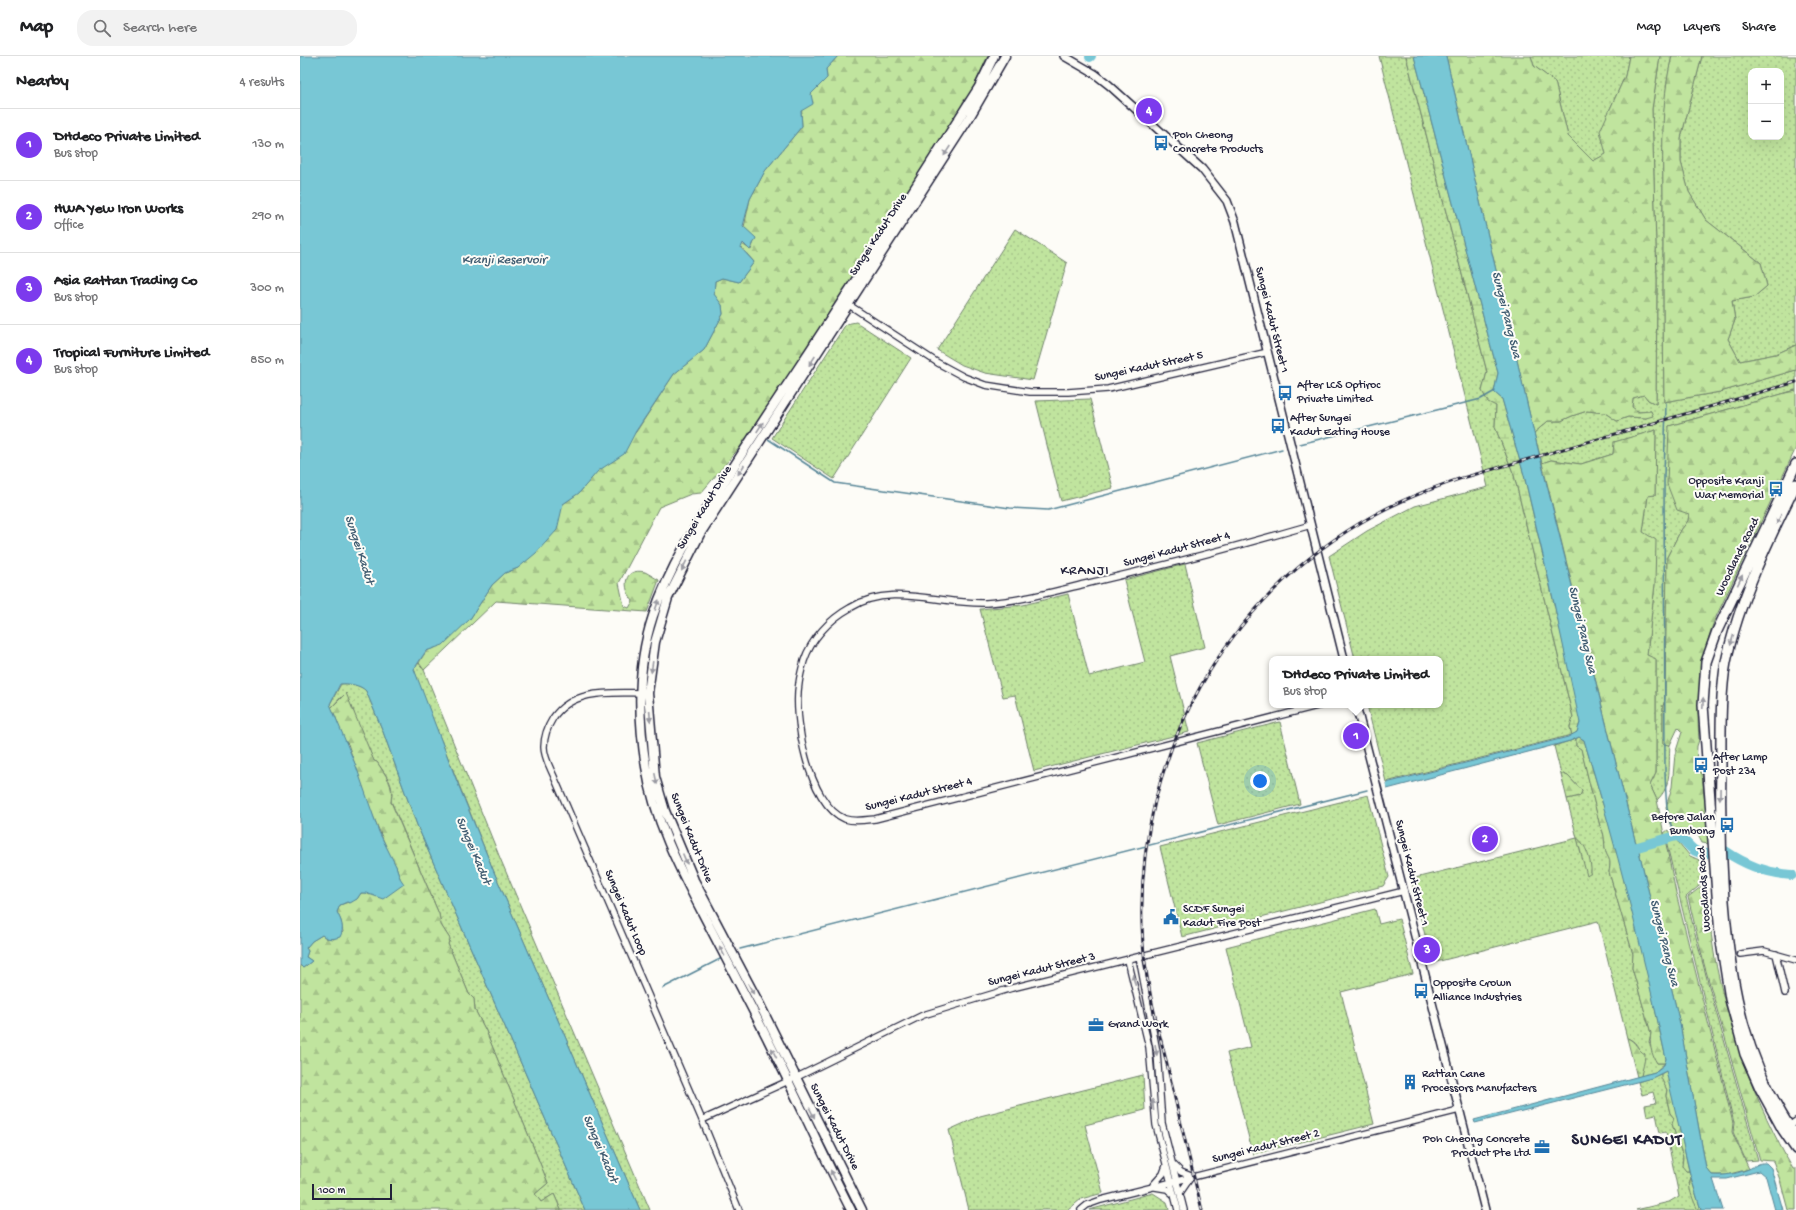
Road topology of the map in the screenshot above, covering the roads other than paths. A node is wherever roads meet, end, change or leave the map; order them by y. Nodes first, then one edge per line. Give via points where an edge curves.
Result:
1 (994, 56) edge
2 (1004, 56) edge
3 (1064, 56) edge
4 (845, 302) junction
5 (1268, 352) junction
6 (1796, 464) edge
7 (1796, 484) edge
8 (1311, 525) junction
9 (1343, 656) edge
10 (644, 693) junction
11 (1309, 708) edge
12 (1357, 708) edge
13 (1721, 741) junction
14 (1705, 742) junction
15 (1404, 891) junction
16 (1727, 944) junction
17 (1740, 954) junction
18 (1776, 954) junction
19 (1139, 957) junction
20 (1128, 960) junction
21 (1796, 960) edge
22 (1730, 968) junction
23 (1785, 993) dead end
24 (791, 1079) junction
25 (1459, 1110) junction
26 (702, 1120) junction
27 (1792, 1124) edge
28 (1796, 1137) edge
29 (1796, 1149) edge
30 (1172, 1163) junction
31 (1166, 1165) junction
32 (1191, 1176) junction
33 (1173, 1181) junction
34 (1152, 1187) junction
35 (1177, 1194) junction
36 (739, 1210) edge
37 (851, 1210) edge
38 (862, 1210) edge
39 (1081, 1210) edge
40 (1178, 1210) edge
41 (1184, 1210) edge
42 (1485, 1210) edge

1 - 4 main road, Sungei Kadut Drive via 979,87
2 -> 4 main road, Sungei Kadut Drive via 968,118
3 - 5 street, Sungei Kadut Street 1 via 1109,85 1202,169 1216,185 1227,201 1235,222
4 - 5 street, Sungei Kadut Street 5 via 964,377 985,385 1030,392 1108,389
4 - 10 main road, Sungei Kadut Drive via 700,534 668,598
5 - 8 street, Sungei Kadut Street 1
14 -> 6 main road, Woodlands Road via 1703,704 1706,662 1728,605
7 -> 13 main road, Woodlands Road via 1762,555 1740,615 1726,663
8 - 9 street, Sungei Kadut Street 1
8 - 11 street, Sungei Kadut Street 4 via 1134,573 1026,598 987,603 894,595 873,598 848,609 831,621 815,639 805,659 798,684 801,739 808,768 822,798 837,814 846,819 859,821
10 - 24 main road, Sungei Kadut Drive via 655,777 665,811 694,880 759,1004
10 - 26 street, Sungei Kadut Loop via 597,694 574,700 557,712 552,719 544,747 555,779
12 - 15 street, Sungei Kadut Street 1
13 - 14 main road
13 -> 16 main road, Woodlands Road via 1720,826
14 - 29 main road, Woodlands Road via 1720,935 1733,1016 1745,1054 1760,1088
15 - 19 street, Sungei Kadut Street 3
15 - 25 street, Sungei Kadut Street 1
16 - 17 street
16 - 22 main road, Woodlands Road
17 - 18 street via 1764,951
17 - 22 street
18 - 21 street
18 - 23 street
19 - 20 street, Sungei Kadut Street 3
19 -> 30 street via 1156,1052 1162,1123
20 - 24 street, Sungei Kadut Street 3 via 1012,988 923,1015
31 -> 20 street via 1156,1125 1149,1047
22 - 27 main road, Woodlands Road via 1740,1014 1752,1051 1766,1085
24 - 26 street, Sungei Kadut Street 3
37 -> 24 main road, Sungei Kadut Drive
24 -> 38 main road, Sungei Kadut Drive
25 - 32 street, Sungei Kadut Street 2
25 - 42 street, Sungei Kadut Street 1
26 - 36 street, Sungei Kadut Loop
27 - 28 main road, Woodlands Road
30 - 32 street via 1181,1172
30 - 33 street
31 - 33 street
31 - 34 street via 1164,1174
32 - 33 street, Sungei Kadut Street 2
32 - 35 street
33 - 34 street, Sungei Kadut Street 2
33 - 35 street
34 - 35 street
34 - 39 street, Sungei Kadut Street 2 via 1101,1200
35 - 40 street
35 - 41 street

